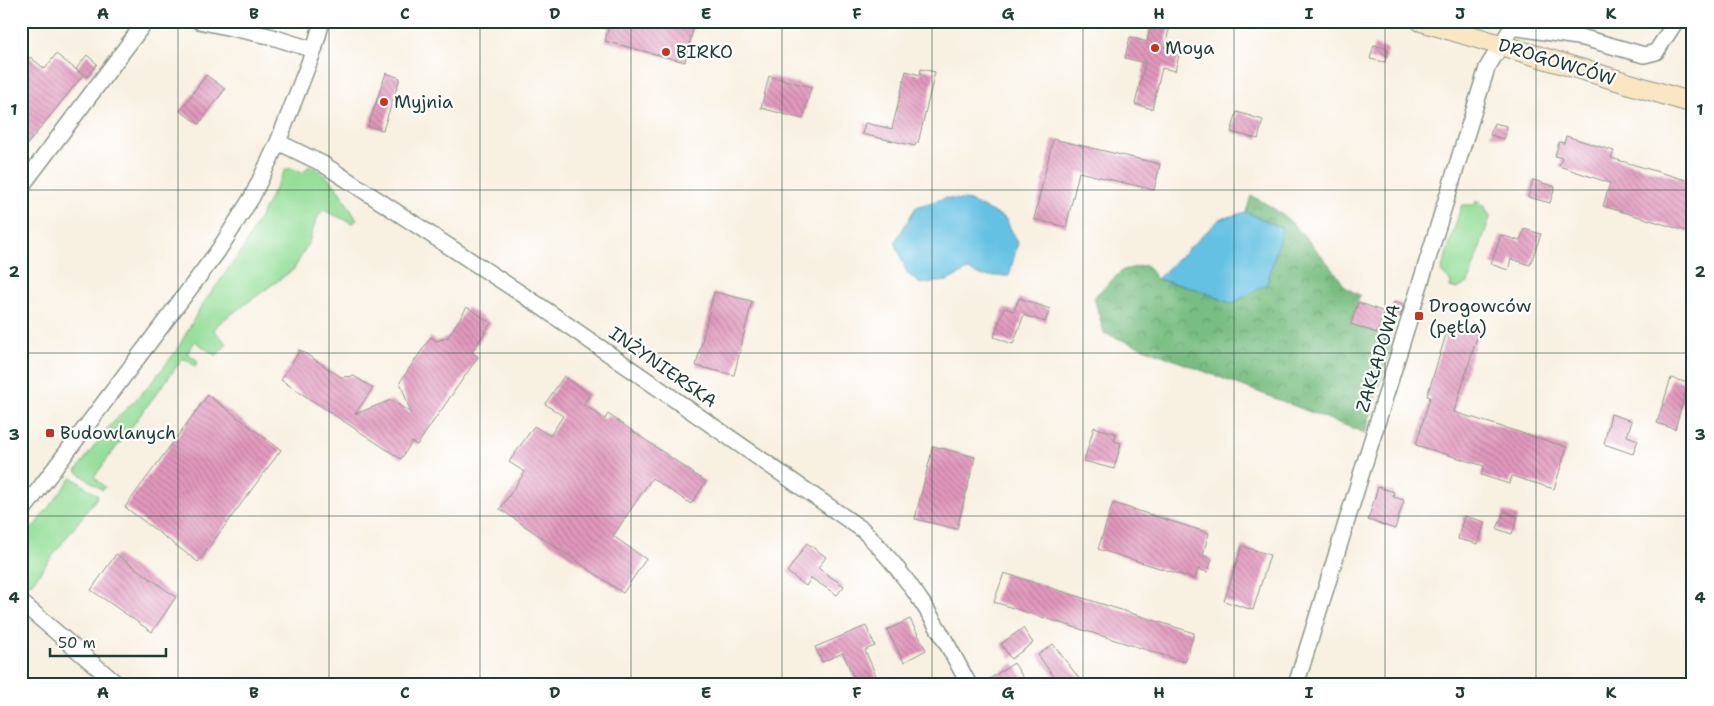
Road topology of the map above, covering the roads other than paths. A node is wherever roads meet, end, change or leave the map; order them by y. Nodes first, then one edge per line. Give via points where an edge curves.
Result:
1 (146, 21) edge
2 (199, 21) edge
3 (322, 21) edge
4 (1421, 21) edge
5 (1676, 21) edge
6 (1501, 46) junction
7 (314, 50) junction
8 (1693, 103) edge
9 (278, 142) junction
10 (21, 187) edge
11 (21, 513) edge
12 (21, 602) edge
13 (118, 685) edge
14 (968, 685) edge
15 (1296, 685) edge

1 - 10 street
2 - 7 street via 269,36
3 - 7 street
4 - 6 main road, DROGOWCÓW
5 - 6 street, ZAKŁADOWA via 1656,52 1644,55 1584,38 1512,28
6 - 8 main road, DROGOWCÓW
6 - 15 street, ZAKŁADOWA via 1487,68
7 - 9 street
9 - 11 street via 252,197 218,251
9 - 14 street, INŻYNIERSKA via 323,164 452,247 863,530 888,555 918,595
12 - 13 street

